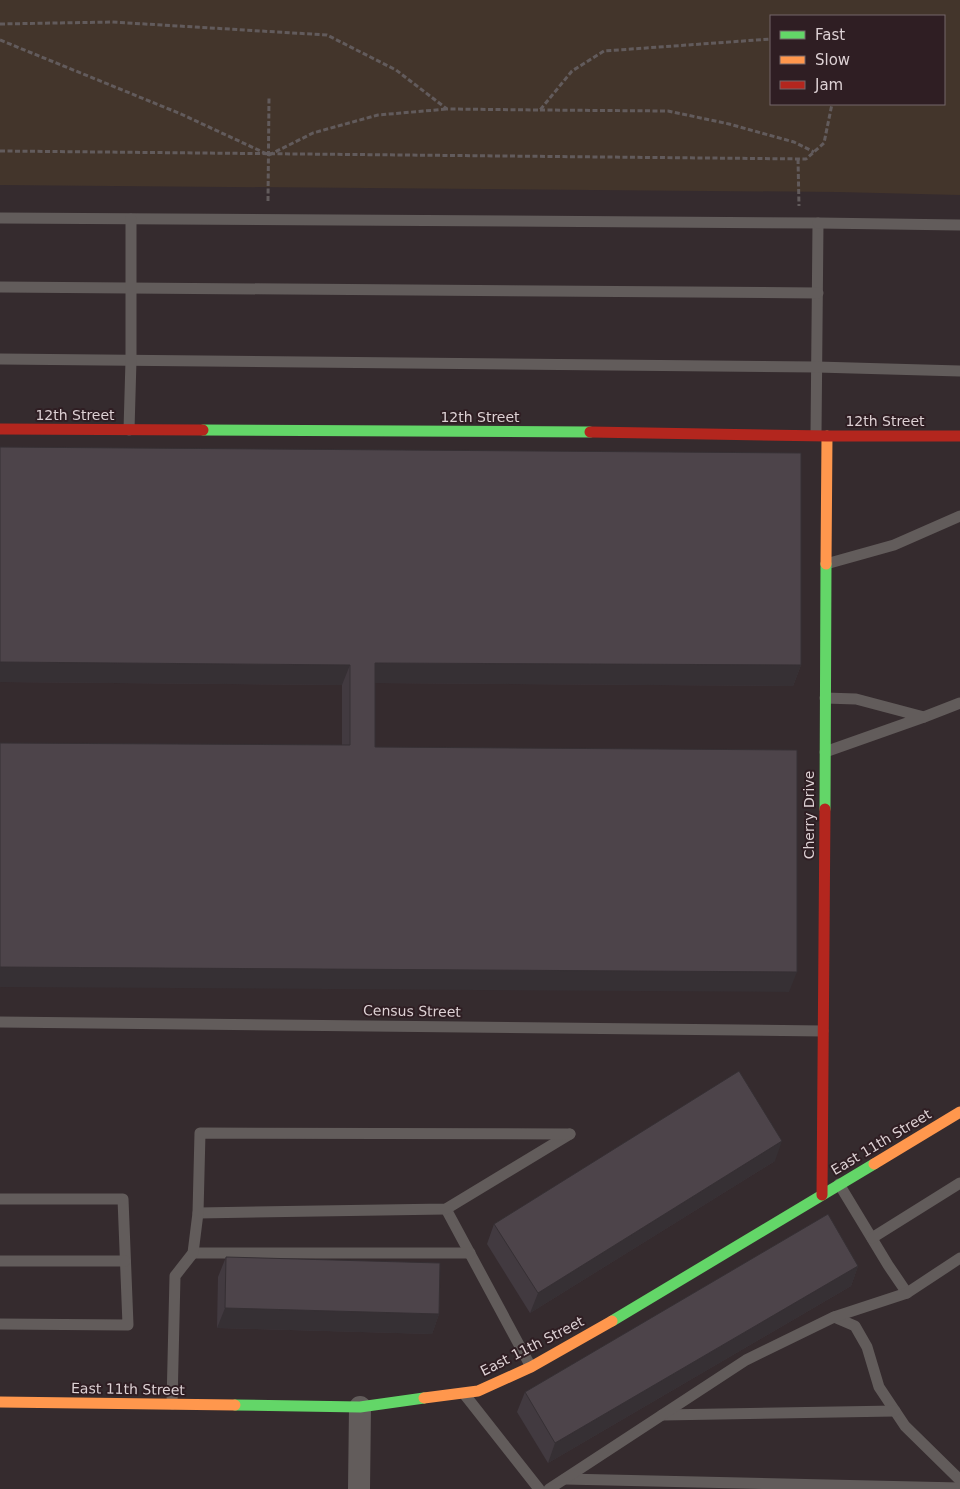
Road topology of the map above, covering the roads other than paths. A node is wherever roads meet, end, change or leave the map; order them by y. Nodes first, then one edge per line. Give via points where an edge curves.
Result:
1 (0, 218) edge
2 (132, 219) junction
3 (818, 223) junction
4 (960, 225) edge
5 (0, 287) edge
6 (132, 288) junction
7 (818, 293) junction
8 (0, 359) edge
9 (131, 360) junction
10 (817, 367) junction
11 (960, 371) edge
12 (0, 429) edge
13 (129, 430) junction
14 (822, 436) junction
15 (960, 436) edge
16 (960, 516) edge
17 (826, 564) junction
18 (825, 698) junction
19 (960, 703) edge
20 (924, 717) junction
21 (825, 752) junction
22 (0, 1022) edge
23 (823, 1031) junction
24 (960, 1112) edge
25 (960, 1183) edge
26 (839, 1184) junction
27 (822, 1195) junction
28 (0, 1199) edge
29 (446, 1209) junction
30 (198, 1212) junction
31 (872, 1238) junction
32 (470, 1253) junction
33 (193, 1254) junction
34 (960, 1258) edge
35 (126, 1260) junction
36 (0, 1261) edge
37 (907, 1293) junction
38 (834, 1317) junction
39 (0, 1324) edge
40 (531, 1367) junction
41 (464, 1393) junction
42 (0, 1402) edge
43 (172, 1404) junction
44 (360, 1407) junction
45 (895, 1411) junction
46 (661, 1415) junction
47 (565, 1479) junction
48 (960, 1480) edge
49 (960, 1488) edge
50 (359, 1489) edge
51 (539, 1489) edge
52 (549, 1489) edge

1 - 2 lane
2 - 3 lane
2 - 6 lane
3 - 4 lane
3 - 7 lane
5 - 6 lane
6 - 7 lane
6 - 9 lane
7 - 10 lane
8 - 9 lane
9 - 10 lane
9 - 13 lane
10 - 11 lane
10 - 14 lane
12 - 13 street, 12th Street
13 - 14 street, 12th Street
14 - 15 street, 12th Street
14 - 17 street, Cherry Drive
16 - 17 lane via 894,545
17 - 18 street, Cherry Drive
18 - 20 lane via 856,699
18 - 21 street, Cherry Drive
19 - 20 lane
20 - 21 lane
21 - 23 street, Cherry Drive
22 - 23 lane, Census Street
23 - 27 street, Cherry Drive
24 - 26 street, East 11th Street
25 - 31 lane
26 - 27 street, East 11th Street
26 - 31 lane
27 - 40 street, East 11th Street via 650,1300
28 - 35 lane via 123,1199
29 - 30 lane
29 - 30 lane via 570,1134 200,1133
29 - 32 lane
30 - 33 lane
31 - 37 lane
32 - 33 lane
32 - 40 lane
33 - 43 lane via 175,1276
34 - 37 lane
35 - 36 lane
35 - 39 lane via 128,1325
37 - 38 lane
38 - 45 lane via 855,1326 867,1347 879,1388
38 - 46 lane via 746,1360
40 - 41 street, East 11th Street via 478,1391
41 - 44 street, East 11th Street
41 - 51 lane
42 - 43 street, East 11th Street
43 - 44 street, East 11th Street
44 - 50 street
45 - 46 lane
45 - 48 lane via 905,1426
46 - 47 lane
47 - 49 lane
47 - 52 lane

